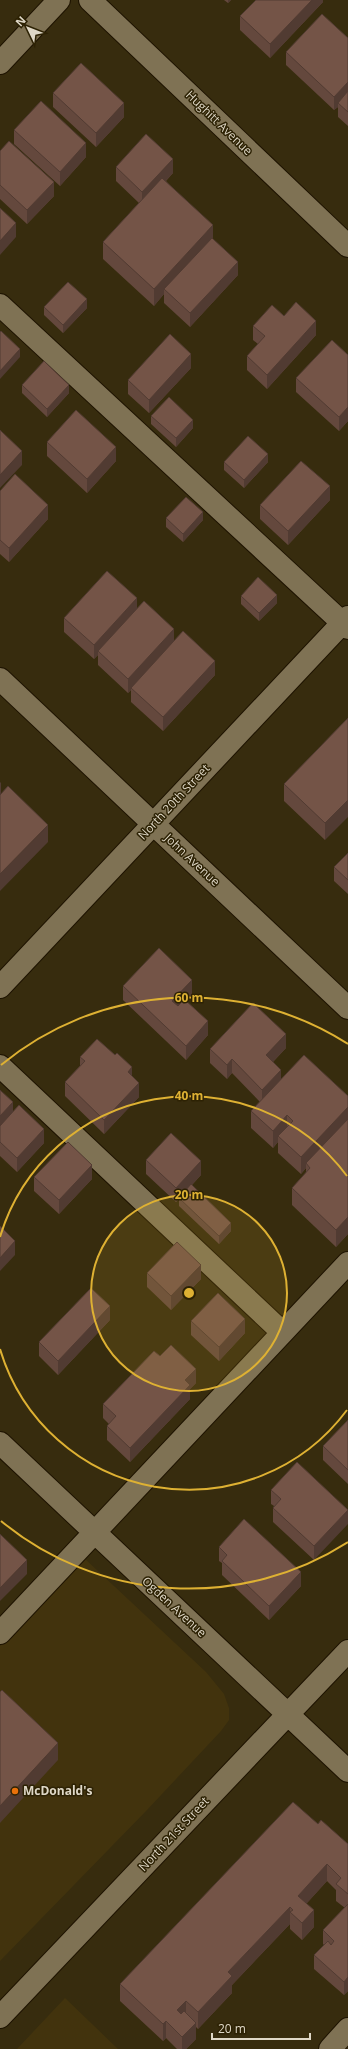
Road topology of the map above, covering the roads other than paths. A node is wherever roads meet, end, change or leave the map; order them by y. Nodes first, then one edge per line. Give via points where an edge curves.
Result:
1 (59, 0) edge
2 (90, 0) edge
3 (0, 63) edge
4 (348, 246) edge
5 (0, 305) edge
6 (346, 623) edge
7 (0, 679) edge
8 (153, 823) junction
9 (0, 986) edge
10 (348, 1008) edge
11 (0, 1066) edge
12 (348, 1263) edge
13 (282, 1332) junction
14 (0, 1443) edge
15 (94, 1532) junction
16 (0, 1633) edge
17 (348, 1651) edge
18 (288, 1714) junction
19 (348, 1771) edge
20 (0, 2017) edge
21 (348, 2029) edge
22 (330, 2049) edge

1 - 3 street
2 - 4 street, Hughitt Avenue
5 - 6 street
6 - 8 street, North 20th Street
7 - 8 street, John Avenue
8 - 9 street, North 20th Street
8 - 10 street, John Avenue
11 - 13 street
12 - 13 street
13 - 15 street
14 - 15 street, Ogden Avenue
15 - 16 street
15 - 18 street, Ogden Avenue
17 - 18 street, North 21st Street
18 - 19 street, Ogden Avenue
18 - 20 street, North 21st Street
21 - 22 street

